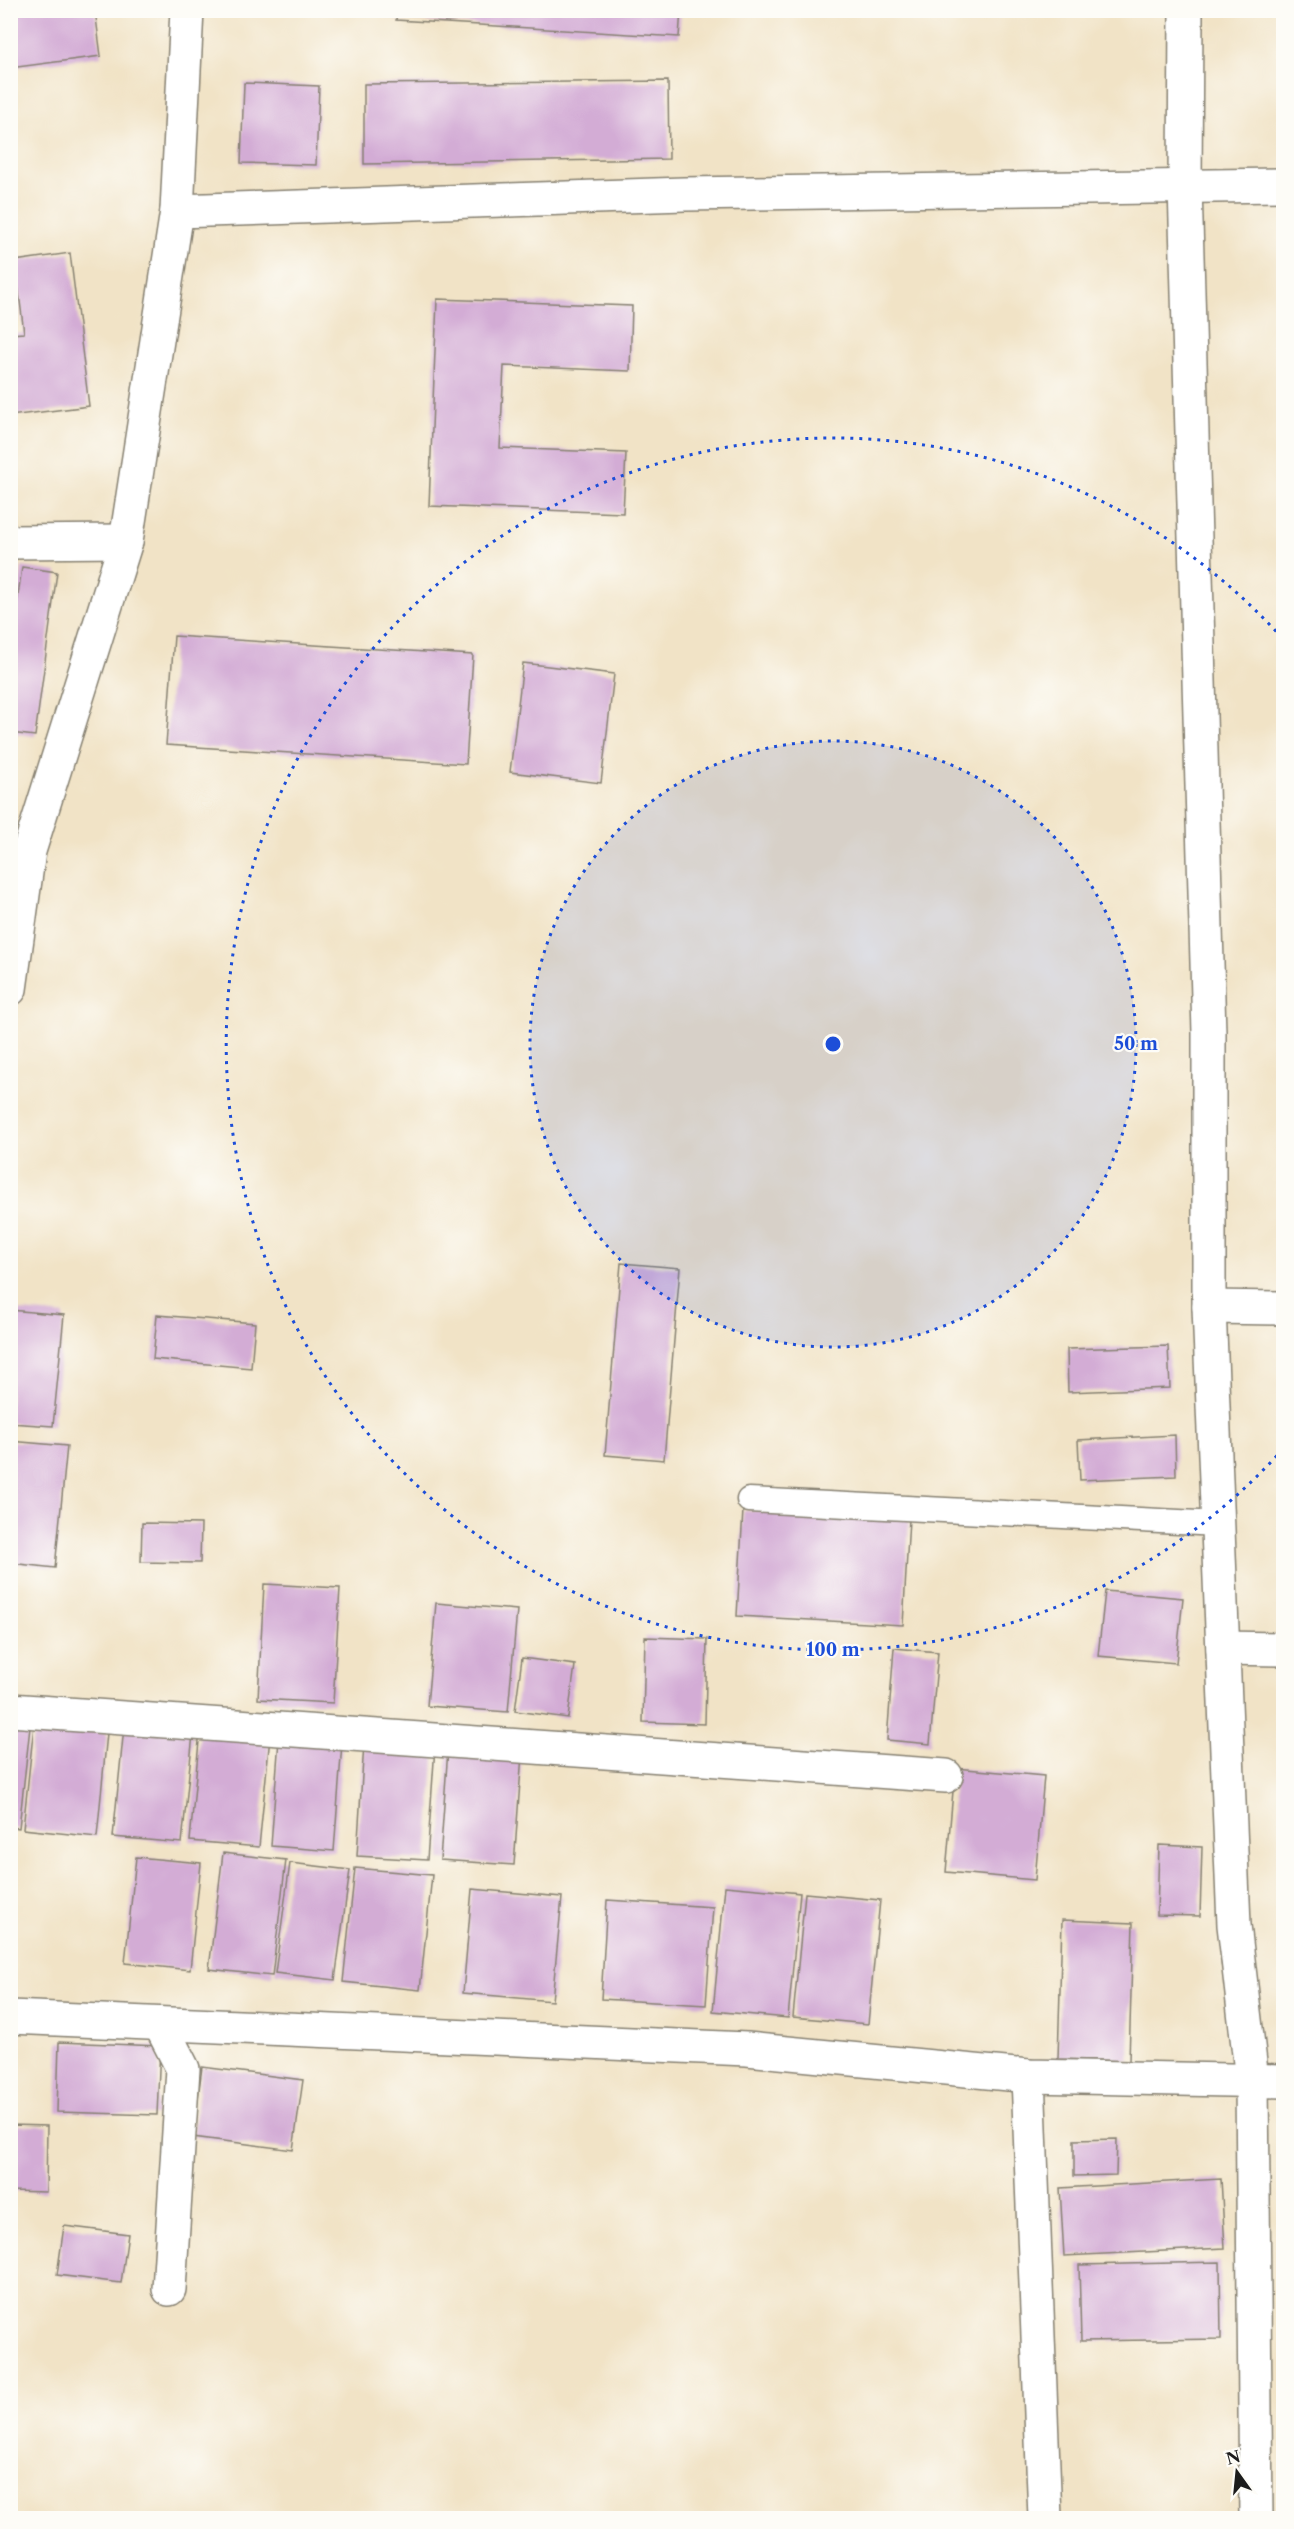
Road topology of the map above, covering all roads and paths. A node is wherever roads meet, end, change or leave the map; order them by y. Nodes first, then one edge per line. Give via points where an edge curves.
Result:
1 (187, 10) edge
2 (1186, 10) edge
3 (1284, 184) edge
4 (1185, 186) junction
5 (177, 211) junction
6 (126, 541) junction
7 (10, 542) edge
8 (20, 851) edge
9 (10, 989) edge
10 (1209, 1307) junction
11 (1284, 1308) edge
12 (749, 1500) dead end
13 (1218, 1524) junction
14 (1223, 1648) junction
15 (1284, 1649) edge
16 (10, 1710) edge
17 (946, 1776) dead end
18 (10, 2017) edge
19 (160, 2024) junction
20 (1028, 2076) junction
21 (1252, 2080) junction
22 (1284, 2081) edge
23 (169, 2289) dead end
24 (1265, 2514) edge
25 (1045, 2518) edge

1 - 5 street
2 - 4 street
3 - 4 street
4 - 5 street via 696,194
4 - 10 street via 1209,1034
5 - 6 street
6 - 7 street
6 - 8 street
8 - 9 street
10 - 11 street
10 - 13 street
12 - 13 lane
13 - 14 street
14 - 15 street
14 - 21 street via 1234,1925
16 - 17 street
18 - 19 street
19 - 20 street via 747,2049
19 - 23 street via 183,2069
20 - 21 street
20 - 25 street
21 - 22 street
21 - 24 street

